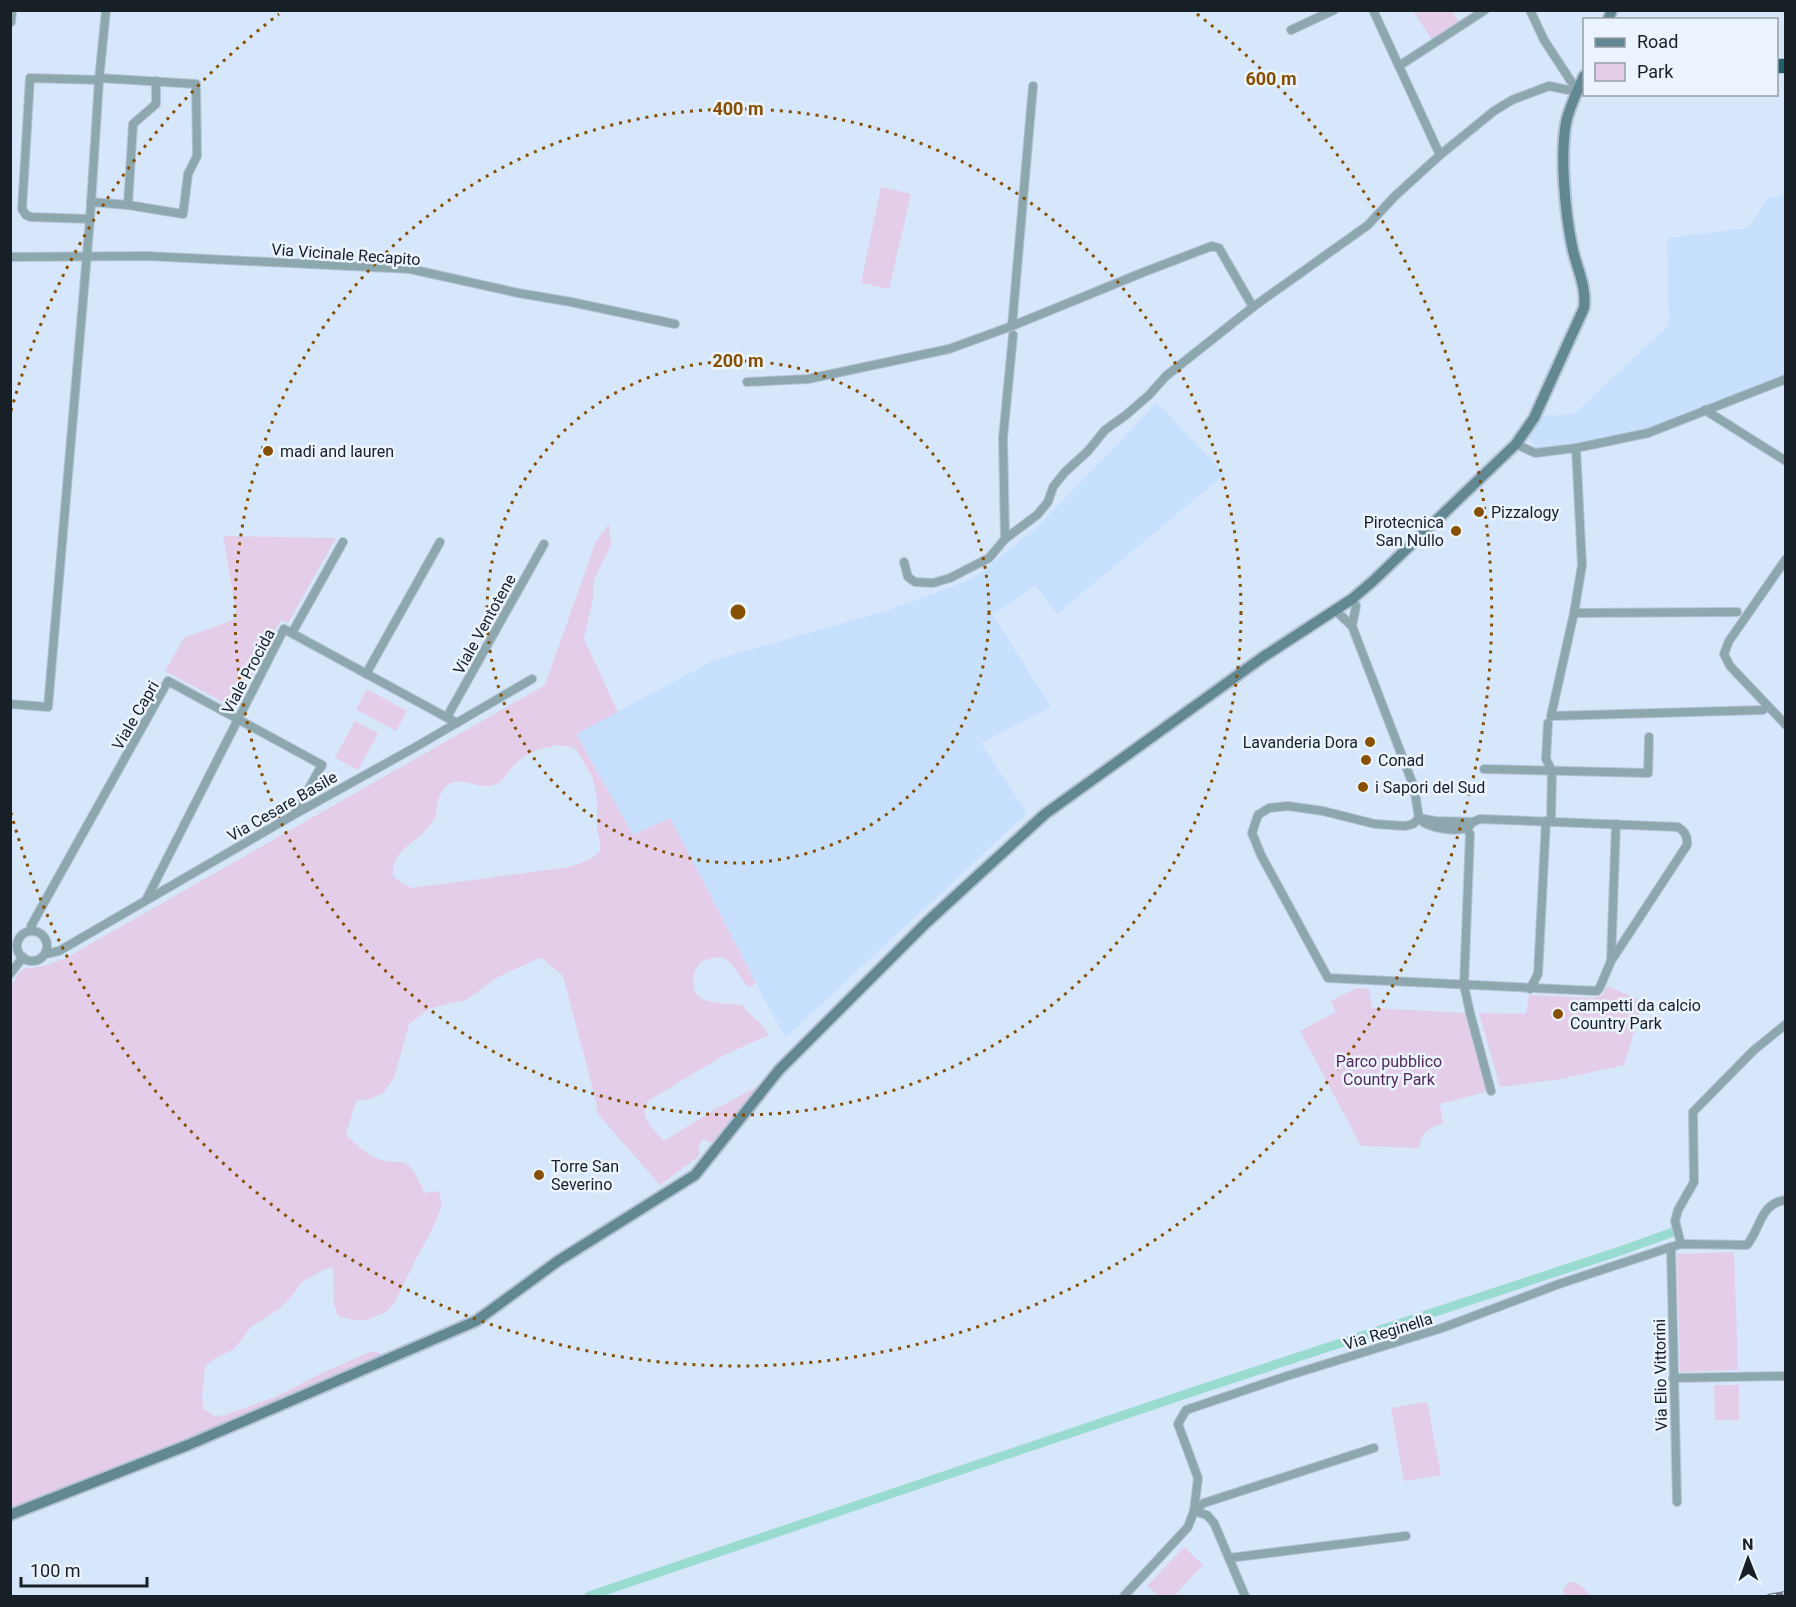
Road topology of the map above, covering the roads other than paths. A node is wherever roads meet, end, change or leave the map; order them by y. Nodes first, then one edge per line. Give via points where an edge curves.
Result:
1 (12, 10) edge
2 (106, 10) edge
3 (1334, 10) edge
4 (1373, 10) edge
5 (1485, 10) edge
6 (1530, 10) edge
7 (11, 22) edge
8 (1291, 30) dead end
9 (1399, 66) junction
10 (99, 79) junction
11 (1583, 79) edge
12 (156, 81) junction
13 (1033, 86) dead end
14 (1578, 92) junction
15 (1440, 155) junction
16 (92, 202) junction
17 (128, 205) junction
18 (90, 219) junction
19 (87, 256) junction
20 (10, 257) edge
21 (1253, 307) junction
22 (675, 324) dead end
23 (1013, 330) junction
24 (1785, 380) edge
25 (747, 382) dead end
26 (1705, 410) junction
27 (1516, 444) junction
28 (1576, 448) junction
29 (1785, 460) edge
30 (1005, 539) junction
31 (343, 542) dead end
32 (440, 542) dead end
33 (544, 544) dead end
34 (1785, 559) edge
35 (904, 562) dead end
36 (1352, 599) junction
37 (1335, 610) junction
38 (1737, 612) dead end
39 (1574, 613) junction
40 (1352, 626) junction
41 (292, 633) junction
42 (366, 674) junction
43 (532, 679) dead end
44 (10, 704) edge
45 (1763, 710) dead end
46 (447, 717) junction
47 (238, 719) junction
48 (458, 723) junction
49 (1548, 723) dead end
50 (1785, 725) edge
51 (1649, 737) dead end
52 (1484, 769) dead end
53 (1552, 771) junction
54 (295, 814) junction
55 (1419, 818) junction
56 (1549, 821) junction
57 (1616, 824) junction
58 (1470, 825) junction
59 (146, 900) junction
60 (32, 931) junction
61 (45, 954) junction
62 (23, 957) junction
63 (1611, 961) junction
64 (10, 974) edge
65 (1464, 985) junction
66 (1530, 989) junction
67 (1785, 1024) edge
68 (1491, 1091) dead end
69 (1785, 1200) edge
70 (1680, 1241) junction
71 (1671, 1247) junction
72 (1785, 1376) edge
73 (1673, 1378) junction
74 (1374, 1449) dead end
75 (1677, 1502) dead end
76 (1194, 1511) junction
77 (10, 1515) edge
78 (1406, 1536) dead end
79 (1228, 1558) junction
80 (1124, 1596) edge
81 (1245, 1596) edge

1 - 7 street
2 - 10 street
3 - 8 street
4 - 9 street
5 - 9 street
6 - 14 street via 1544,40
9 - 15 street
10 - 12 street
10 - 16 street
10 - 18 street via 30,78 22,209 31,217
11 - 14 street
12 - 17 street via 156,104 133,124
12 - 17 street via 196,84 197,156 188,174 183,214
13 - 23 street
14 - 15 street via 1549,86 1512,100
14 - 27 street via 1566,120 1564,166 1568,224 1585,290 1584,308 1534,418
15 - 21 street via 1368,225
16 - 17 street
16 - 18 street
18 - 19 street
19 - 20 street, Via Vicinale Recapito
19 - 22 street, Via Vicinale Recapito via 410,269
19 - 44 street via 48,707
21 - 23 street via 1219,248 1212,246
21 - 30 street via 1105,430 1065,472 1037,515
23 - 25 street via 949,349 808,379
23 - 30 street via 1003,438
24 - 26 street
26 - 28 street via 1648,433
26 - 29 street
27 - 28 street via 1535,453
27 - 36 street
28 - 39 street via 1582,565
30 - 35 street via 989,558 933,583 915,582 908,577
31 - 41 street
32 - 42 street
33 - 46 street, Viale Ventotene
34 - 50 street via 1724,654 1730,666
36 - 37 street
36 - 40 street via 1356,606
37 - 40 street
37 - 77 street via 1045,814 926,923 779,1070 695,1176 558,1261 476,1322 188,1445
38 - 39 street
39 - 45 street via 1551,716
40 - 55 street via 1414,787
41 - 42 street, Viale Procida
41 - 47 street, Viale Procida via 284,629
42 - 46 street, Viale Procida
43 - 48 street, Via Cesare Basile
46 - 48 street, Viale Procida
47 - 54 street, Viale Capri via 322,765
47 - 59 street, Viale Procida
47 - 60 street, Viale Capri via 168,681
48 - 54 street, Via Cesare Basile
49 - 53 street via 1546,759
51 - 53 street via 1647,773
52 - 53 street
53 - 56 street
54 - 59 street, Via Cesare Basile
55 - 58 street
55 - 65 street via 1405,826 1375,824 1288,806 1269,808 1258,815 1252,833 1328,978
56 - 57 street
56 - 58 street via 1480,819
56 - 66 street via 1538,974
57 - 63 street
57 - 63 street via 1678,826 1688,840
58 - 65 street
59 - 61 street, Via Cesare Basile via 59,951
60 - 61 street via 46,940
60 - 62 street via 18,941
61 - 62 street via 33,961
62 - 64 street
63 - 66 street via 1597,991
65 - 66 street
65 - 68 street
67 - 70 street via 1694,1112 1694,1182 1675,1221
69 - 70 street, Via Reginella via 1772,1203 1766,1210 1747,1245
70 - 71 street, Via Reginella
71 - 73 street, Via Elio Vittorini
71 - 76 street, Via Reginella via 1442,1328 1186,1410 1178,1424 1198,1478
72 - 73 street
73 - 75 street, Via Elio Vittorini
74 - 76 street via 1204,1503
76 - 79 street via 1207,1515 1214,1523
76 - 80 street, Via Reginella via 1188,1527
78 - 79 street
79 - 81 street

